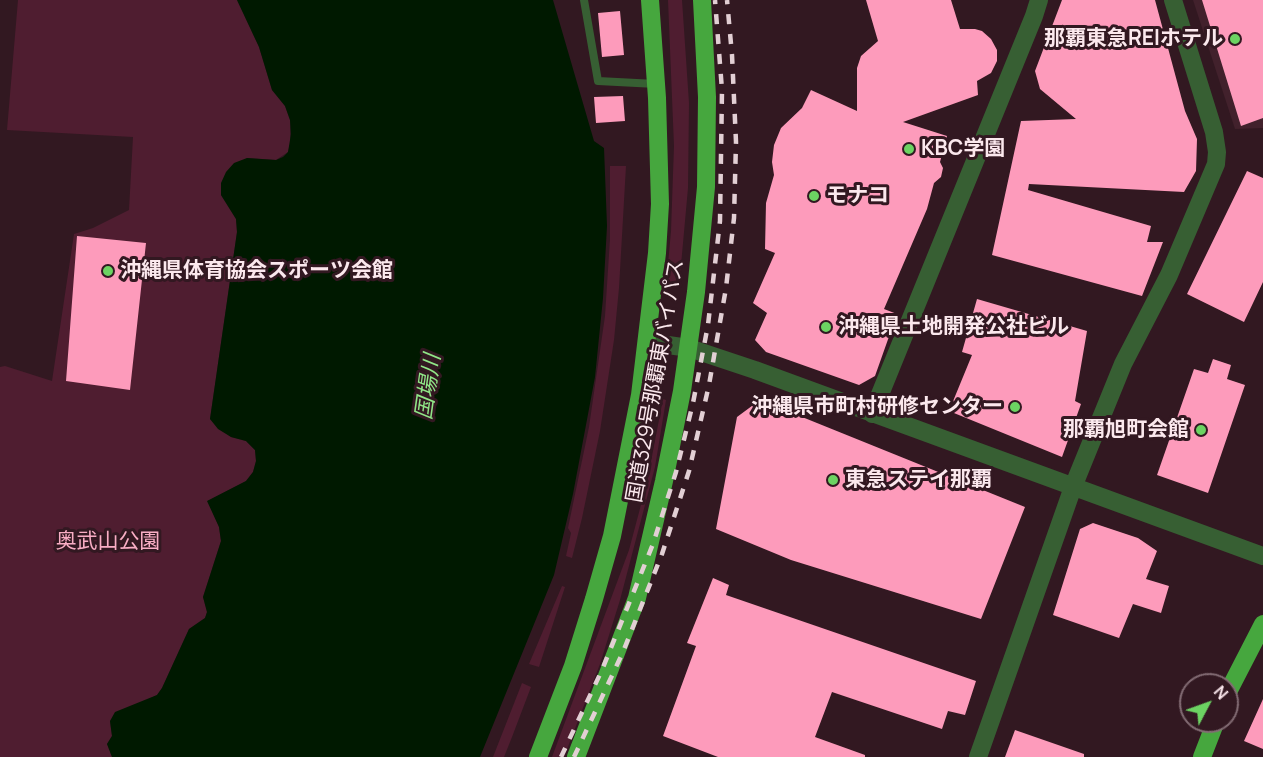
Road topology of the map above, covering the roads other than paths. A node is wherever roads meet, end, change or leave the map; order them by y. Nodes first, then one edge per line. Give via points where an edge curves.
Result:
1 (584, 0) edge
2 (650, 0) edge
3 (702, 0) edge
4 (1039, 0) edge
5 (1173, 0) edge
6 (656, 84) junction
7 (647, 342) junction
8 (689, 348) junction
9 (872, 414) junction
10 (1073, 488) junction
11 (1263, 556) edge
12 (1263, 624) edge
13 (1238, 673) edge
14 (1211, 733) edge
15 (538, 757) edge
16 (576, 757) edge
17 (978, 757) edge
18 (1202, 757) edge

1 - 6 lane via 598,81
2 - 6 highway, 国道329号那覇東バイパス
3 - 8 highway, 国道329号那覇東バイパス via 706,187
4 - 9 street
5 - 10 street via 1214,132 1216,164 1169,275 1132,343
6 - 7 highway, 国道329号那覇東バイパス via 660,204
7 - 8 street
7 - 15 highway, 国道329号那覇東バイパス via 612,536 573,666
8 - 9 street
8 - 16 highway, 国道329号那覇東バイパス via 637,598
9 - 10 street
10 - 11 street
10 - 17 street
12 - 13 highway
14 - 18 highway

